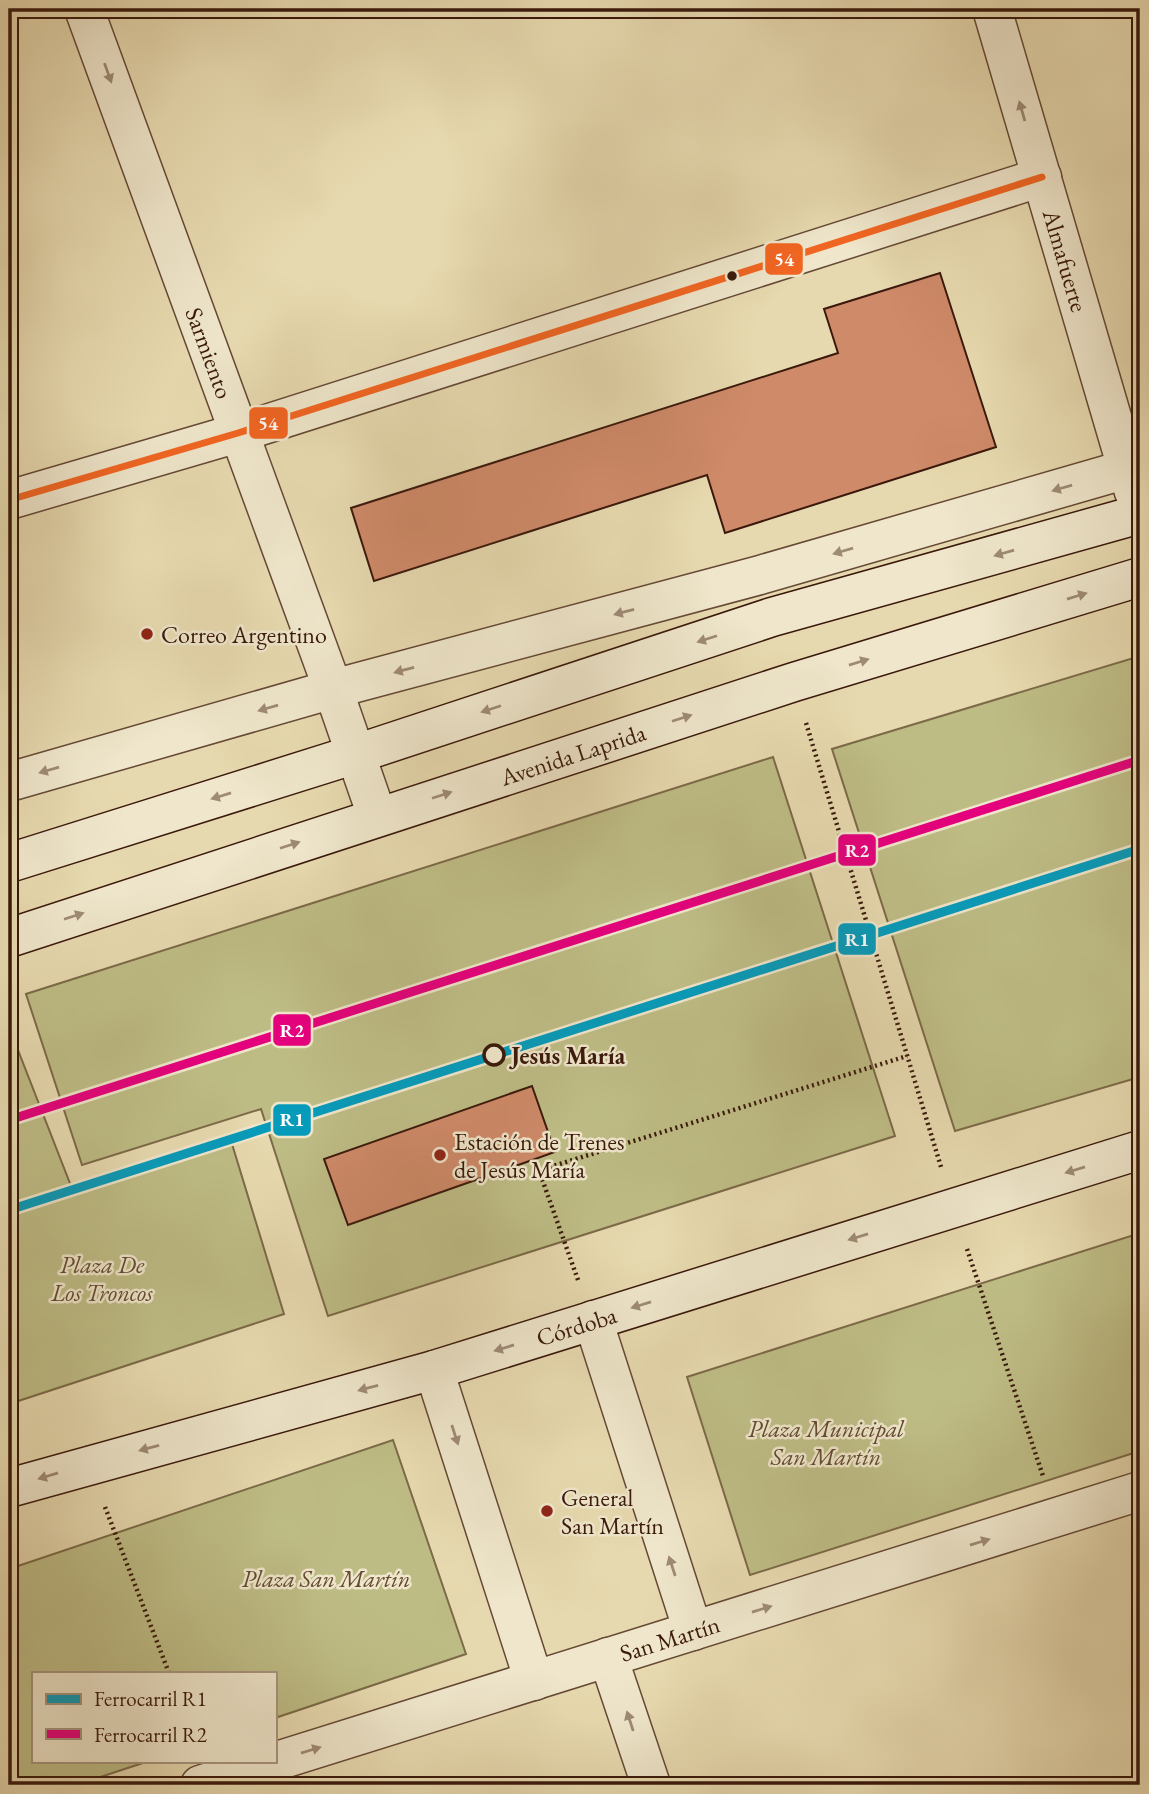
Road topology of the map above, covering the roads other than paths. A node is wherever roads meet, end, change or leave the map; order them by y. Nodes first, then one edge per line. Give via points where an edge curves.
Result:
1 (84, 9) edge
2 (992, 9) edge
3 (1042, 177) junction
4 (238, 433) junction
5 (1127, 468) junction
6 (9, 500) edge
7 (1140, 514) edge
8 (1140, 577) edge
9 (333, 689) junction
10 (356, 754) junction
11 (9, 782) edge
12 (377, 816) junction
13 (9, 863) edge
14 (9, 938) edge
15 (1140, 1150) edge
16 (593, 1320) junction
17 (434, 1370) junction
18 (9, 1488) edge
19 (1140, 1491) edge
20 (693, 1631) junction
21 (608, 1657) junction
22 (534, 1681) junction
23 (276, 1761) edge
24 (274, 1762) edge
25 (200, 1785) edge
26 (651, 1785) edge

1 -> 4 street, Sarmiento
3 -> 2 street, Almafuerte
3 - 4 street
3 - 5 street, Almafuerte
4 - 6 street
4 - 9 street, Sarmiento
5 - 7 street, Almafuerte
5 -> 9 street via 760,575
7 -> 10 street via 772,617
12 -> 8 street, Avenida Laprida
9 - 10 street, Sarmiento
9 -> 11 street
10 - 12 street, Sarmiento
10 -> 13 street
14 -> 12 street, Avenida Laprida
15 -> 16 street, Córdoba
16 -> 17 street, Córdoba
20 -> 16 street
17 -> 18 street, Córdoba
17 -> 22 street
20 -> 19 street, San Martín
20 - 21 street, San Martín
21 - 22 street, San Martín
26 -> 21 street
23 -> 22 street, San Martín
25 -> 24 street, San Martín

